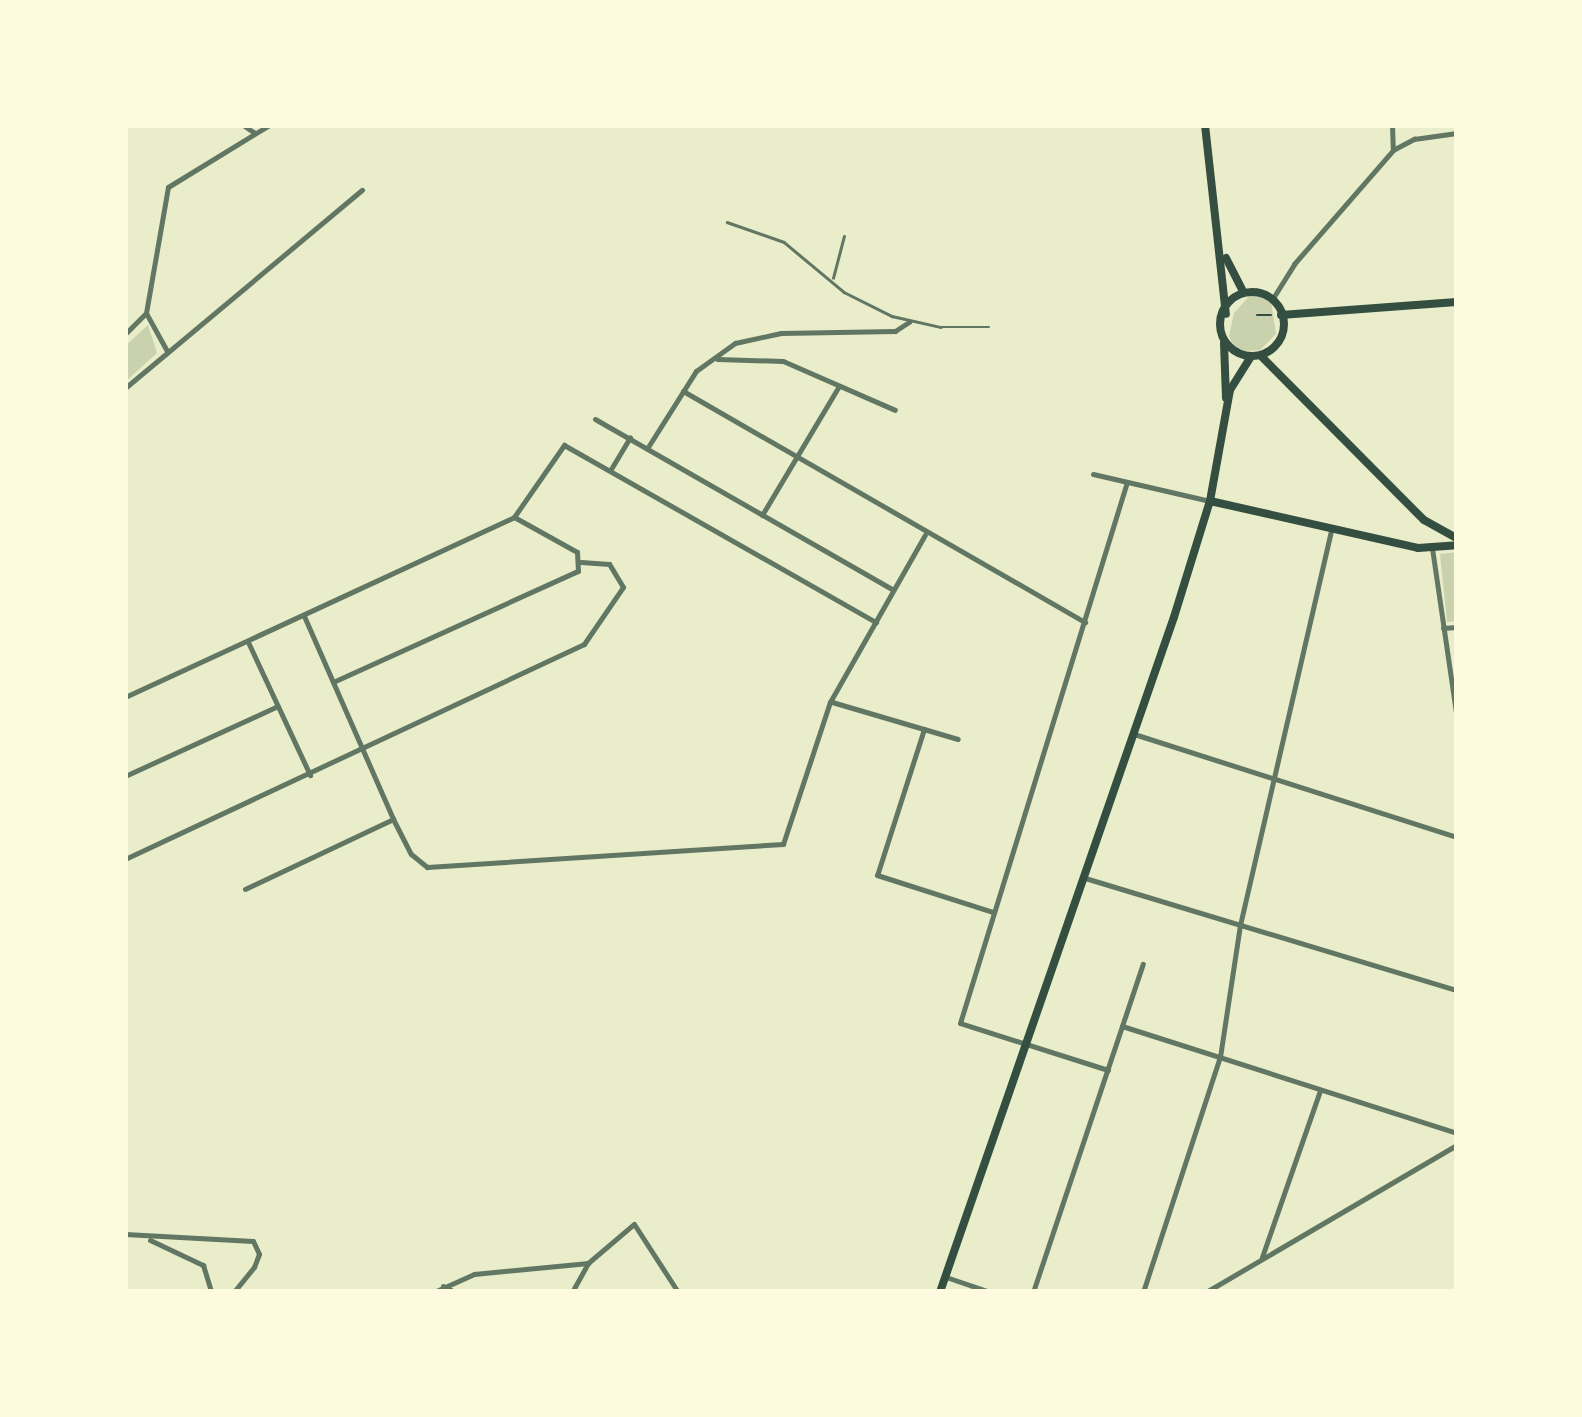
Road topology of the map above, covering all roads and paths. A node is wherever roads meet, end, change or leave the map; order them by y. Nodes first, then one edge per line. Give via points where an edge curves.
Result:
1 (243, 125) edge
2 (269, 125) edge
3 (1204, 125) edge
4 (1392, 125) edge
5 (256, 132) junction
6 (1457, 133) edge
7 (1393, 150) junction
8 (362, 190) dead end
9 (726, 222) dead end
10 (844, 236) dead end
11 (1222, 247) junction
12 (832, 281) junction
13 (1242, 289) junction
14 (1273, 298) junction
15 (1457, 302) edge
16 (146, 313) junction
17 (1258, 315) dead end
18 (1282, 315) junction
19 (1226, 316) junction
20 (909, 322) junction
21 (989, 326) dead end
22 (125, 334) edge
23 (1224, 338) junction
24 (168, 352) junction
25 (1261, 356) junction
26 (1250, 358) junction
27 (714, 360) junction
28 (839, 386) junction
29 (125, 388) edge
30 (683, 390) junction
31 (1227, 402) junction
32 (895, 410) dead end
33 (595, 419) dead end
34 (630, 437) junction
35 (648, 448) junction
36 (794, 460) junction
37 (611, 469) junction
38 (1093, 474) dead end
39 (1127, 482) junction
40 (1210, 501) junction
41 (762, 515) junction
42 (514, 516) junction
43 (1424, 520) junction
44 (1330, 530) junction
45 (925, 535) junction
46 (1457, 541) edge
47 (1432, 548) junction
48 (581, 562) junction
49 (893, 590) junction
50 (304, 616) junction
51 (876, 622) junction
52 (1085, 622) junction
53 (1457, 627) edge
54 (1443, 628) junction
55 (248, 642) junction
56 (333, 682) junction
57 (125, 697) edge
58 (830, 702) junction
59 (278, 706) junction
60 (1457, 720) edge
61 (924, 729) junction
62 (1134, 734) junction
63 (958, 739) dead end
64 (363, 751) junction
65 (125, 776) edge
66 (310, 776) junction
67 (1272, 777) junction
68 (393, 819) junction
69 (1457, 836) edge
70 (125, 860) edge
71 (1085, 878) junction
72 (245, 889) dead end
73 (993, 912) junction
74 (1240, 925) junction
75 (1143, 964) dead end
76 (1457, 990) edge
77 (1122, 1026) junction
78 (1026, 1044) junction
79 (1220, 1057) junction
80 (1108, 1070) junction
81 (1320, 1090) junction
82 (1457, 1133) edge
83 (1457, 1144) edge
84 (125, 1234) edge
85 (148, 1240) junction
86 (1260, 1260) junction
87 (588, 1263) junction
88 (946, 1277) junction
89 (443, 1286) junction
90 (211, 1292) edge
91 (234, 1292) edge
92 (434, 1292) edge
93 (455, 1292) edge
94 (572, 1292) edge
95 (678, 1292) edge
96 (940, 1292) edge
97 (990, 1292) edge
98 (1033, 1292) edge
99 (1143, 1292) edge
100 (1206, 1292) edge

1 - 5 street
2 - 5 street
3 - 11 main road
4 - 7 street
5 - 16 street via 173,178
6 - 7 street via 1414,139
7 - 14 street via 1294,264
8 - 24 street
9 - 12 lane via 784,242
10 - 12 lane
11 - 13 main road
11 - 19 main road
12 - 20 lane via 856,300
13 - 14 main road
13 - 19 main road
14 - 18 main road
15 - 18 main road
16 - 22 street
16 - 24 street
17 - 18 path
18 - 25 main road via 1277,339
19 - 23 main road
20 - 21 lane
20 - 27 street via 895,331 762,335 735,343
23 - 26 main road via 1232,353
23 - 31 main road
24 - 29 street
25 - 26 main road
25 - 43 main road
26 - 31 main road
27 - 28 street via 783,361
27 - 30 street
28 - 32 street
28 - 36 street
30 - 35 street
30 - 36 street
31 - 40 main road
33 - 34 street
34 - 35 street
34 - 37 street
35 - 41 street
36 - 41 street
36 - 45 street
37 - 42 street via 564,445
37 - 51 street
38 - 39 street
39 - 40 street
39 - 52 street
40 - 44 main road
40 - 62 main road
41 - 49 street
42 - 48 street via 577,552
42 - 50 street
43 - 46 main road
43 - 47 main road
44 - 47 main road
44 - 67 street
45 - 49 street
45 - 52 street
46 - 47 main road
47 - 54 street
48 - 56 street via 578,571
48 - 64 street via 609,564 622,587 584,644
49 - 51 street
50 - 55 street
50 - 56 street
51 - 58 street
52 - 73 street
53 - 54 street
54 - 60 street
55 - 57 street
55 - 59 street
56 - 64 street
58 - 61 street
58 - 68 street via 782,844 438,869 411,854
59 - 65 street
59 - 66 street
61 - 63 street
61 - 73 street via 877,875
62 - 67 street
62 - 71 main road
64 - 66 street
64 - 68 street
66 - 70 street
67 - 69 street
67 - 74 street
68 - 72 street
71 - 74 street
71 - 78 main road
73 - 78 street via 960,1023
74 - 76 street
74 - 79 street
75 - 77 street
77 - 79 street
77 - 80 street
78 - 80 street
78 - 88 main road
79 - 81 street
79 - 99 street
80 - 98 street
81 - 82 street
81 - 86 street
83 - 86 street
84 - 85 street
85 - 90 street via 203,1266
85 - 91 street via 253,1241 254,1267
86 - 100 street
87 - 89 street via 474,1274
87 - 94 street
87 - 95 street via 639,1224
88 - 96 main road
88 - 97 street
89 - 92 street
89 - 93 street

